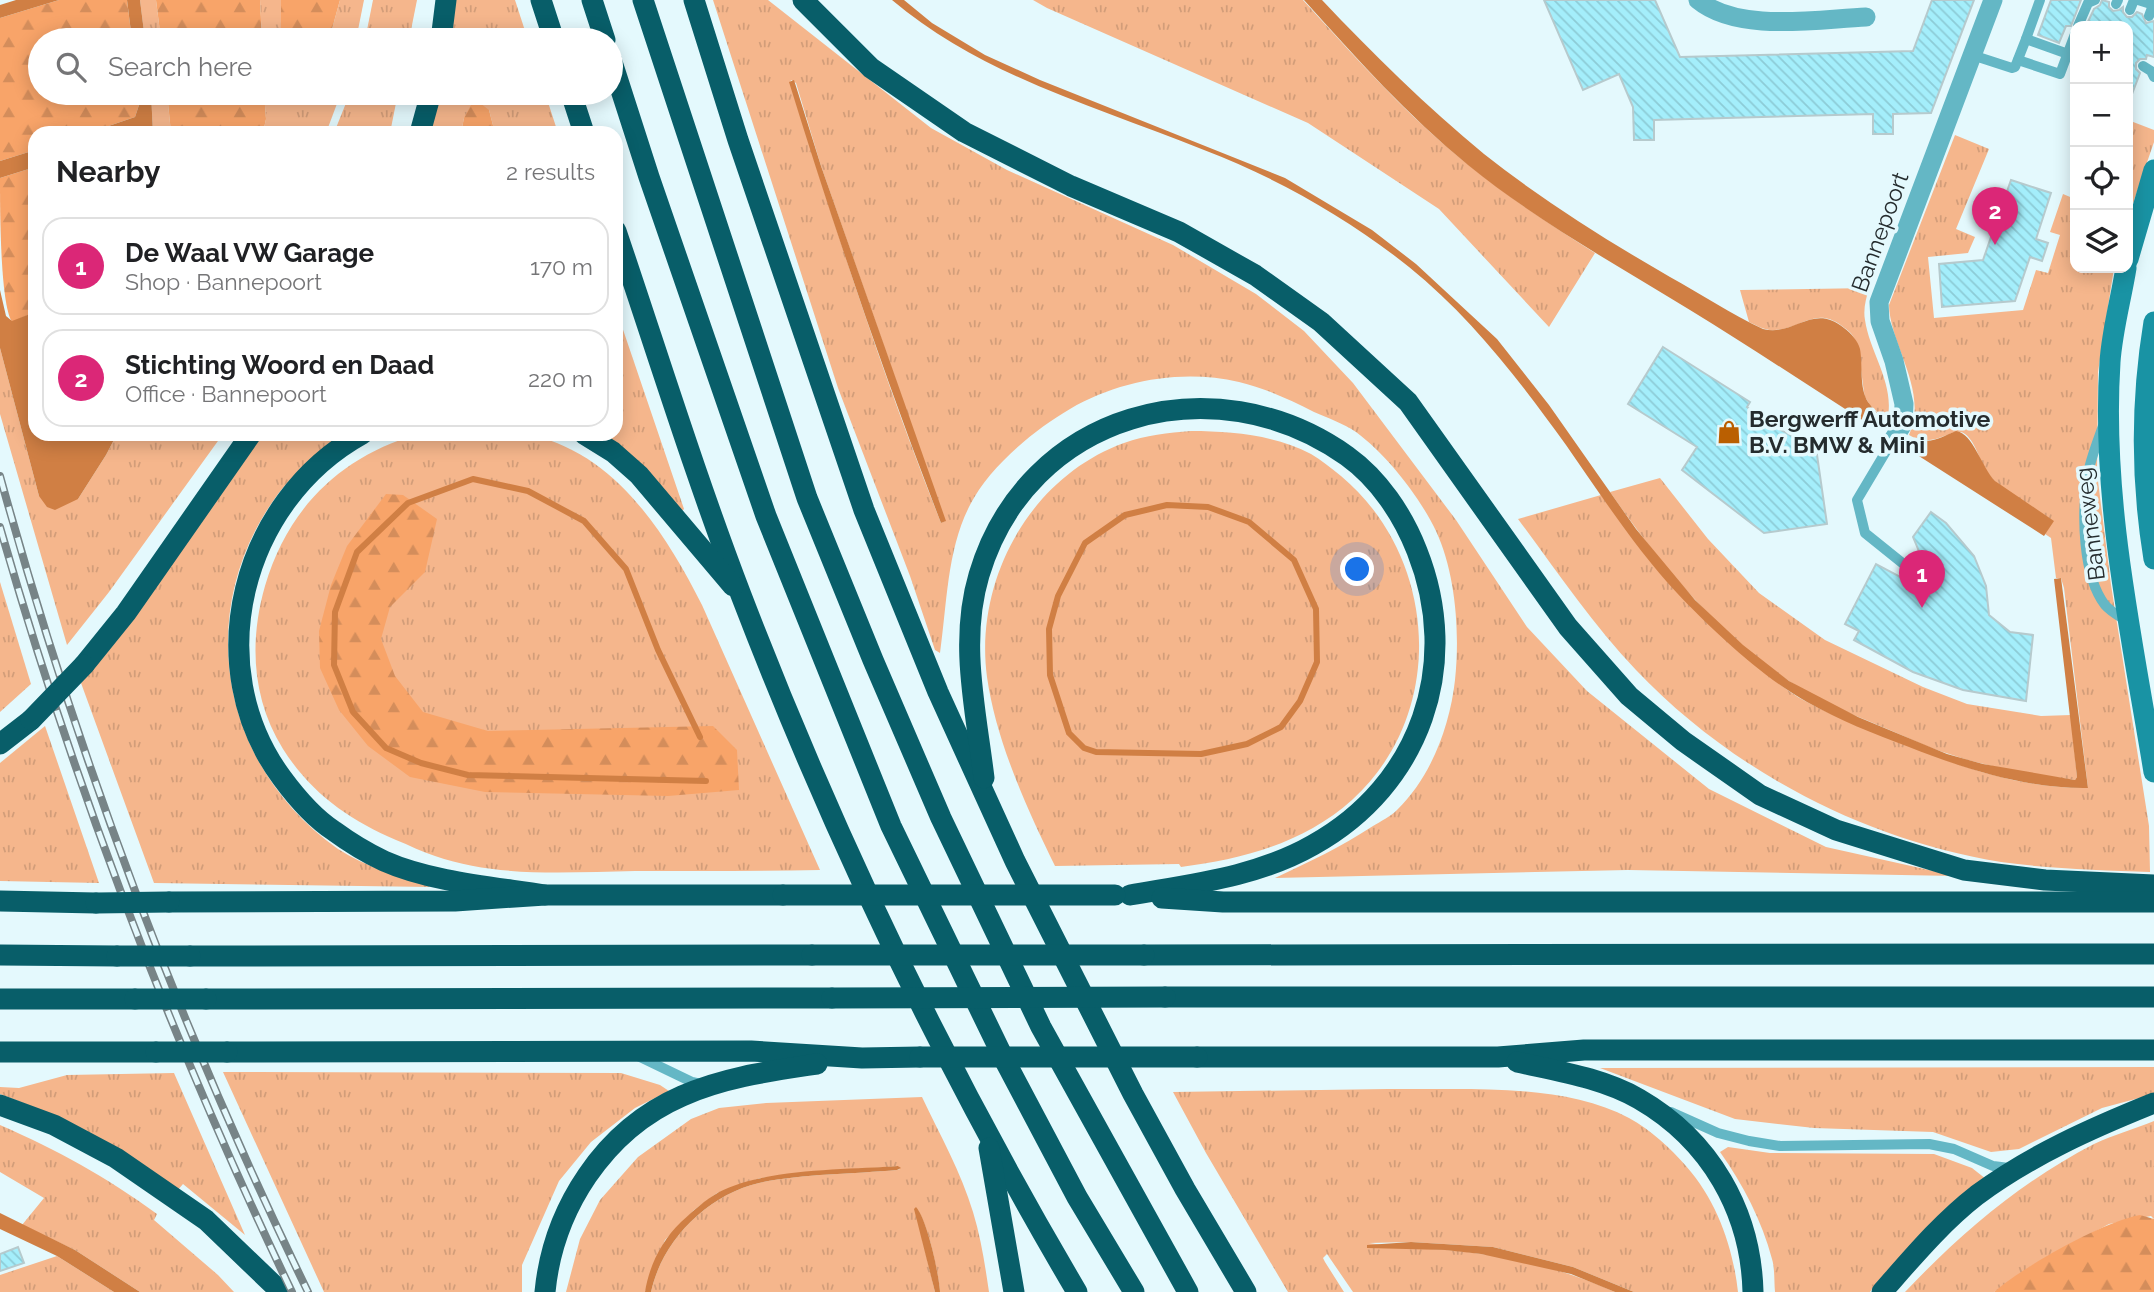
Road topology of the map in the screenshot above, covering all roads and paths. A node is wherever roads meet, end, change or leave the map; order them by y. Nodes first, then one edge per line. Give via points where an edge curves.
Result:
1 (446, 0) edge
2 (541, 0) edge
3 (592, 0) edge
4 (643, 0) edge
5 (694, 0) edge
6 (803, 0) edge
7 (1698, 0) edge
8 (1993, 0) edge
9 (2040, 0) edge
10 (2095, 0) edge
11 (2134, 3) edge
12 (2153, 5) edge
13 (2149, 16) dead end
14 (1866, 17) dead end
15 (2080, 21) edge
16 (442, 28) edge
17 (550, 28) edge
18 (601, 28) edge
19 (2026, 38) junction
20 (2070, 49) edge
21 (2068, 54) junction
22 (1972, 55) junction
23 (2018, 60) junction
24 (2143, 66) dead end
25 (2154, 77) edge
26 (623, 96) edge
27 (427, 105) edge
28 (575, 105) edge
29 (422, 126) edge
30 (582, 126) edge
31 (2154, 170) edge
32 (2133, 242) edge
33 (623, 251) edge
34 (2125, 273) edge
35 (2154, 322) edge
36 (2108, 412) junction
37 (246, 441) edge
38 (353, 441) edge
39 (595, 441) edge
40 (1891, 443) joint
41 (2154, 559) edge
42 (1911, 569) dead end
43 (740, 594) junction
44 (2130, 623) junction
45 (0, 744) edge
46 (2154, 772) edge
47 (986, 797) junction
48 (2154, 886) edge
49 (545, 895) junction
50 (1123, 895) junction
51 (0, 901) edge
52 (2154, 902) edge
53 (2154, 954) edge
54 (0, 956) edge
55 (2154, 997) edge
56 (0, 999) edge
57 (2154, 1050) edge
58 (629, 1051) junction
59 (0, 1052) edge
60 (1498, 1057) junction
61 (862, 1058) junction
62 (709, 1086) junction
63 (1638, 1098) junction
64 (2154, 1103) edge
65 (0, 1105) edge
66 (986, 1129) junction
67 (2017, 1167) junction
68 (281, 1292) edge
69 (545, 1292) edge
70 (1014, 1292) edge
71 (1077, 1292) edge
72 (1134, 1292) edge
73 (1188, 1292) edge
74 (1245, 1292) edge
75 (1753, 1292) edge
76 (1882, 1292) edge

1 - 16 highway
2 - 17 highway
3 - 18 highway
4 - 73 highway via 807,498 873,660 941,818 1041,1027
5 - 47 highway via 864,510
6 - 48 highway via 871,68 964,132 1071,186 1179,232 1255,275 1321,322 1408,402 1568,627 1629,696 1760,795 1836,830 1964,870
7 - 14 street via 1734,19
8 - 22 street, Bannepoort
9 - 19 lane
10 - 15 lane via 2088,3
11 - 12 lane
12 - 13 lane
19 - 21 lane
19 - 23 lane
20 - 21 lane
21 - 23 lane via 2060,74
22 - 23 lane via 2009,68
22 - 40 street, Bannepoort via 1878,308 1904,404 1903,424
24 - 25 lane
26 - 72 highway via 766,516 891,827 1004,1059
27 - 29 highway
28 - 30 highway
31 - 32 main road
33 - 43 highway
34 - 36 main road, Banneweg via 2110,358
35 - 41 main road via 2144,432
36 - 44 main road, Banneweg via 2114,520
36 - 44 lane via 2087,476 2084,515 2090,573 2106,606
37 - 45 highway, bridge via 84,666
38 - 49 highway via 315,469 283,503 261,543 246,586 239,622 239,669 244,703 256,736 294,795 332,830 385,861 454,880
39 - 43 highway via 639,475
40 - 42 lane via 1857,500 1865,533
43 - 66 highway via 880,922
44 - 46 main road, Banneweg
47 - 50 highway via 969,665 972,604 988,550 1002,522 1047,467 1104,428 1184,408 1273,418 1348,457 1376,482 1403,520 1433,601 1434,678 1408,751 1369,802 1314,845 1252,872
47 - 74 highway via 1133,1094
49 - 50 highway, bridge
49 - 51 highway, bridge via 455,901
50 - 52 highway via 1223,902
53 - 54 highway, bridge
55 - 56 highway, bridge
57 - 60 highway via 1584,1051
58 - 59 highway, bridge
58 - 61 highway via 751,1051
58 - 62 lane
60 - 61 highway, bridge
60 - 63 highway via 1583,1078
61 - 62 highway via 750,1074
62 - 69 highway via 642,1119 596,1165 575,1192 553,1242
63 - 67 lane via 1718,1133 1749,1141 1780,1146 1929,1144 1993,1166
63 - 75 highway via 1690,1138 1729,1191 1749,1245
64 - 67 highway via 2088,1129
65 - 68 highway via 54,1125 116,1158 206,1220
66 - 70 highway
66 - 71 highway
67 - 76 highway via 1975,1197 1926,1242

